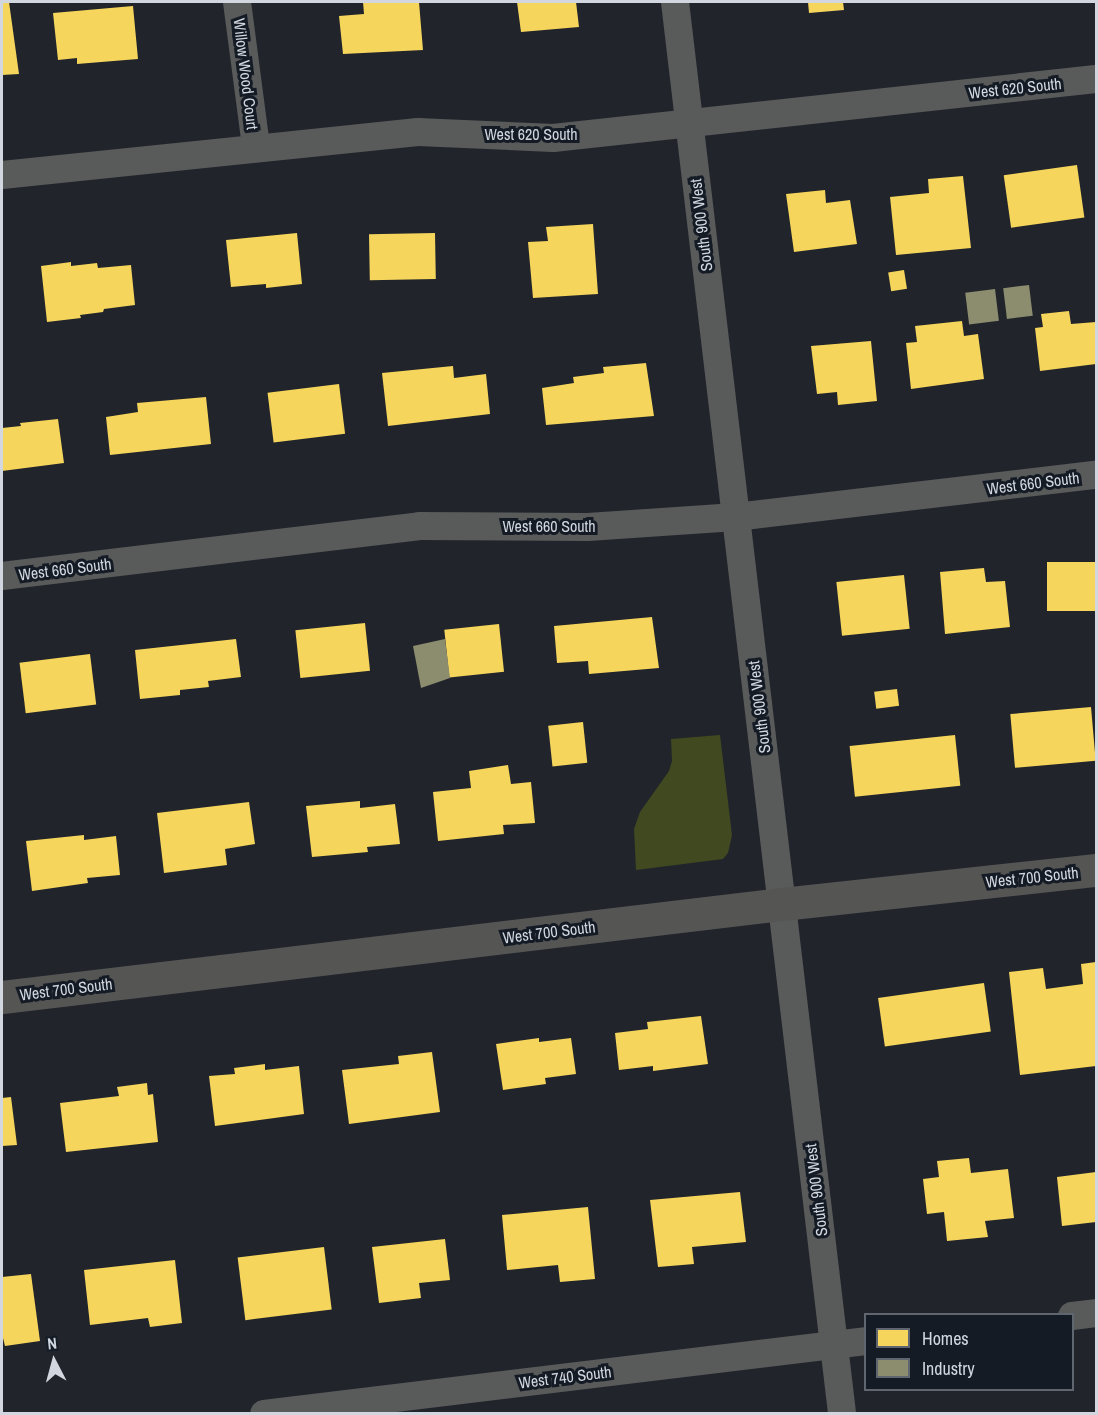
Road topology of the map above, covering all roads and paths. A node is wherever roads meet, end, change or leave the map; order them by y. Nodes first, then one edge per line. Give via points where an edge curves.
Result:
1 (237, 2) edge
2 (675, 2) edge
3 (1096, 79) edge
4 (689, 124) junction
5 (256, 147) junction
6 (2, 175) edge
7 (1096, 475) edge
8 (736, 517) junction
9 (2, 576) edge
10 (1096, 870) edge
11 (782, 904) junction
12 (2, 997) edge
13 (1096, 1313) edge
14 (1074, 1316) edge
15 (864, 1341) edge
16 (834, 1345) junction
17 (264, 1413) edge
18 (842, 1413) edge

1 - 5 street, Willow Wood Court
2 - 4 street, South 900 West
3 - 4 street, West 620 South
4 - 5 street, West 620 South via 553,138 418,132
4 - 8 street, South 900 West
5 - 6 street, West 620 South
7 - 8 street, West 660 South
8 - 9 street, West 660 South via 588,527 420,526
8 - 11 street, South 900 West
10 - 11 street, West 700 South
11 - 12 street, West 700 South
11 - 16 street, South 900 West
13 - 14 street
15 - 16 street, West 740 South
16 - 17 street, West 740 South
16 - 18 street, South 900 West

